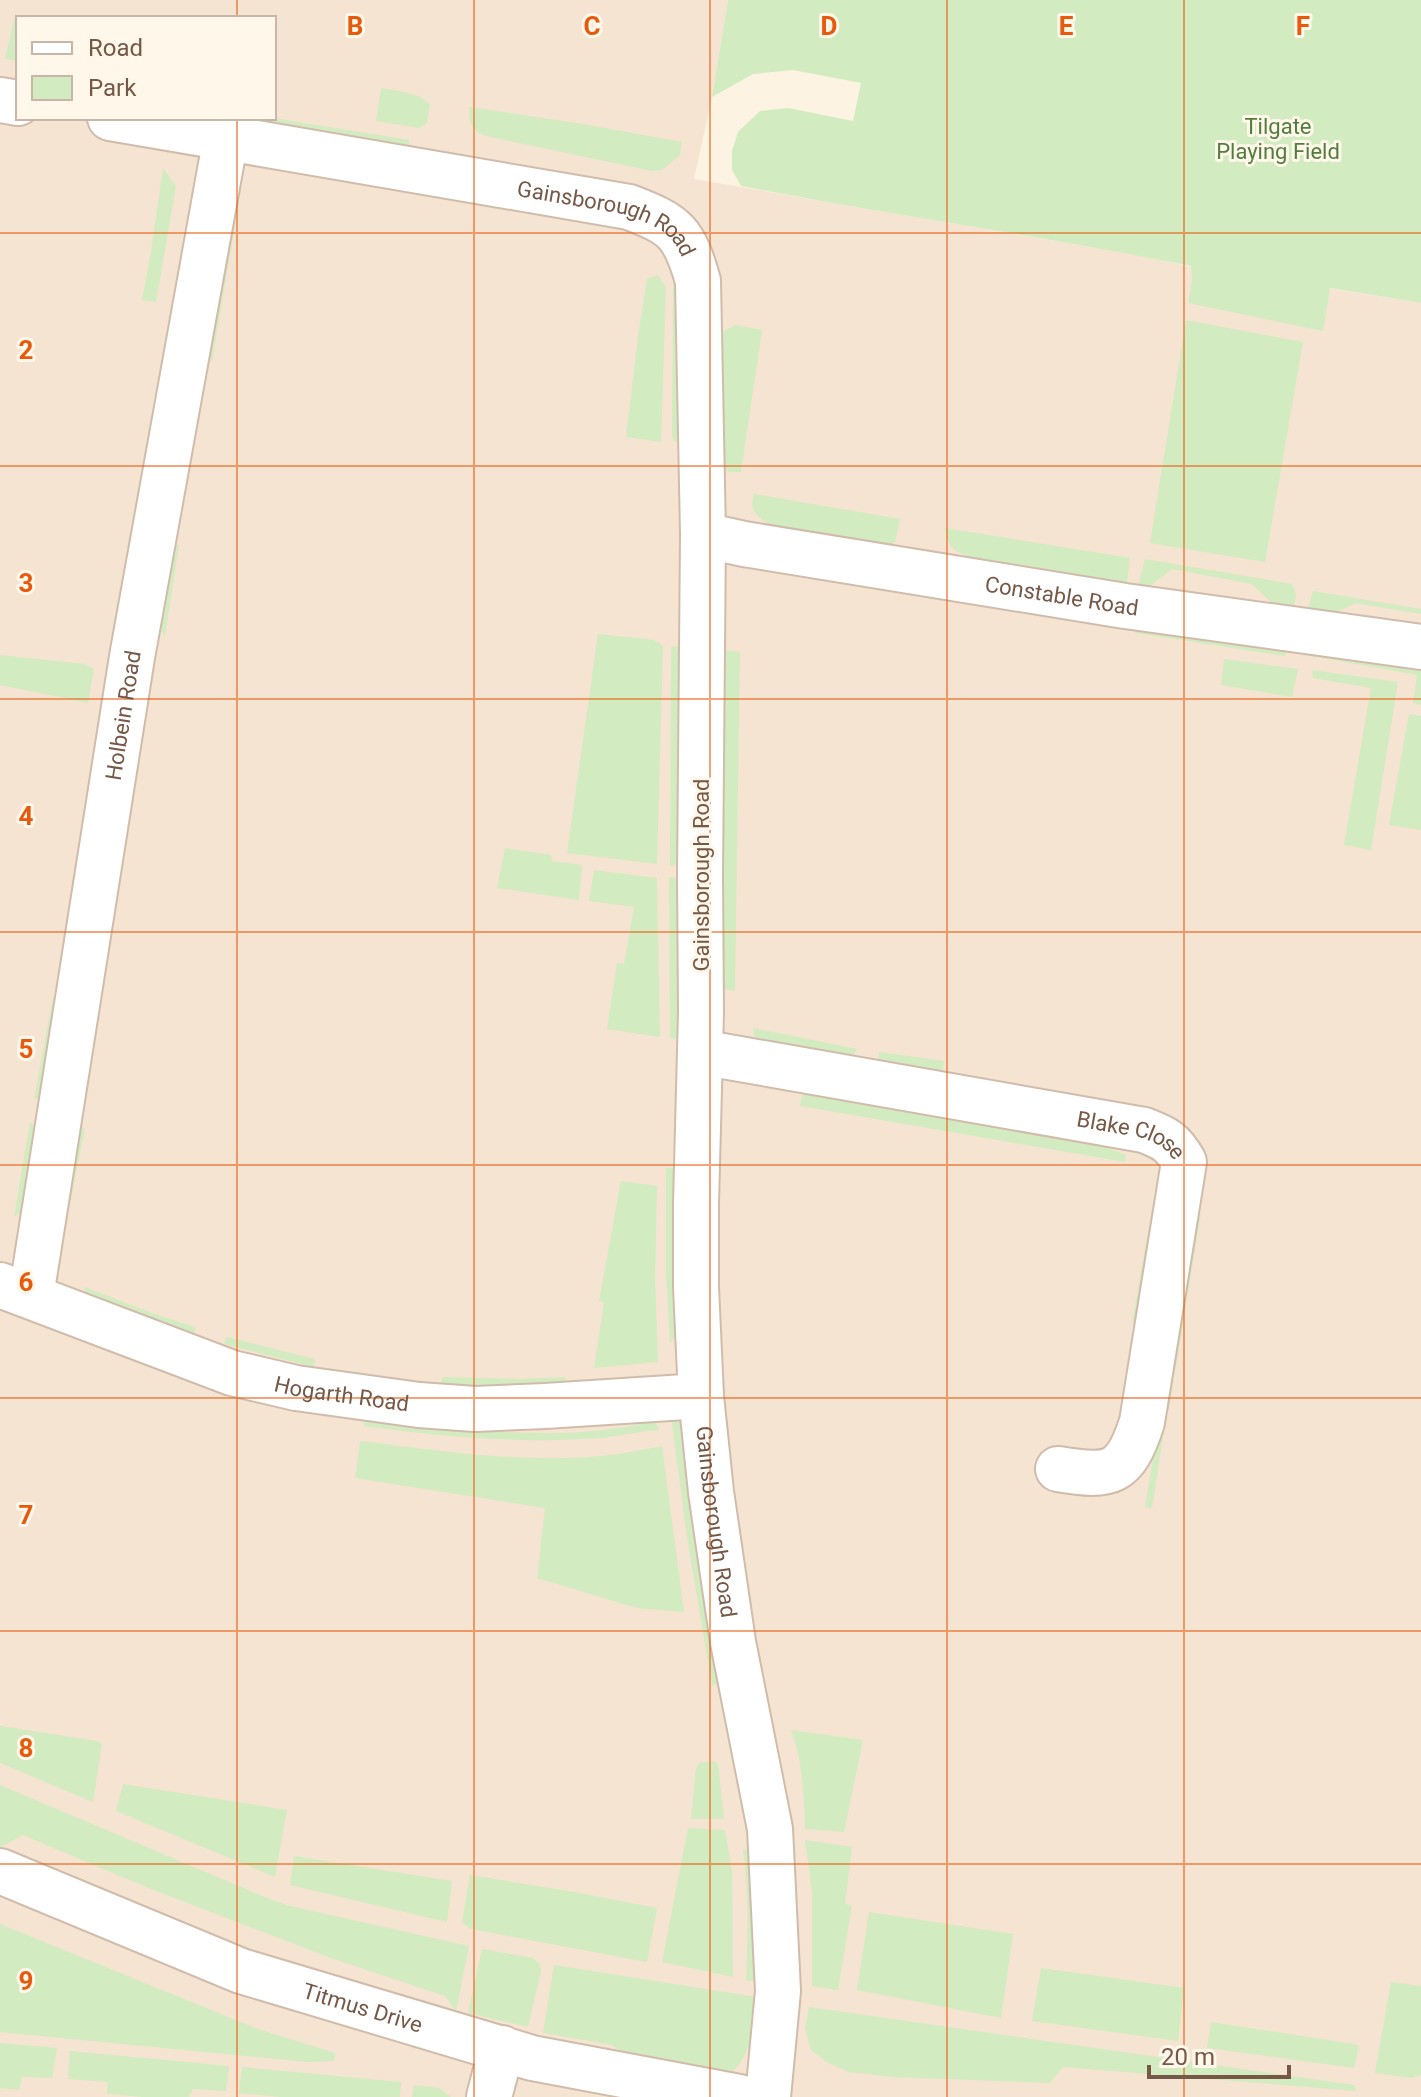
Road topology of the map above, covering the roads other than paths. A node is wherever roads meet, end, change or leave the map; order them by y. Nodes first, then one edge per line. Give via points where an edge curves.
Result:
1 (122, 120) edge
2 (226, 137) junction
3 (703, 535) junction
4 (1421, 647) edge
5 (700, 1052) junction
6 (15, 1291) edge
7 (701, 1396) junction
8 (1058, 1469) dead end
9 (0, 1871) edge
10 (502, 2048) junction
11 (489, 2097) edge
12 (740, 2097) edge
13 (768, 2097) edge

1 - 2 street, Gainsborough Road
2 - 3 street, Gainsborough Road via 629,207 680,235 698,281
2 - 6 street, Holbein Road
3 - 4 street, Constable Road via 1125,606
3 - 5 street, Gainsborough Road
5 - 7 street, Gainsborough Road via 696,1287
5 - 8 street, Blake Close via 1144,1130 1175,1147 1184,1162 1134,1447 1109,1471
6 - 7 street, Hogarth Road via 232,1373 335,1394 475,1409
7 - 13 street, Gainsborough Road via 733,1642 770,1829 778,1991
9 - 10 street, Titmus Drive via 241,1971
10 - 11 street
10 - 12 street, Titmus Drive

